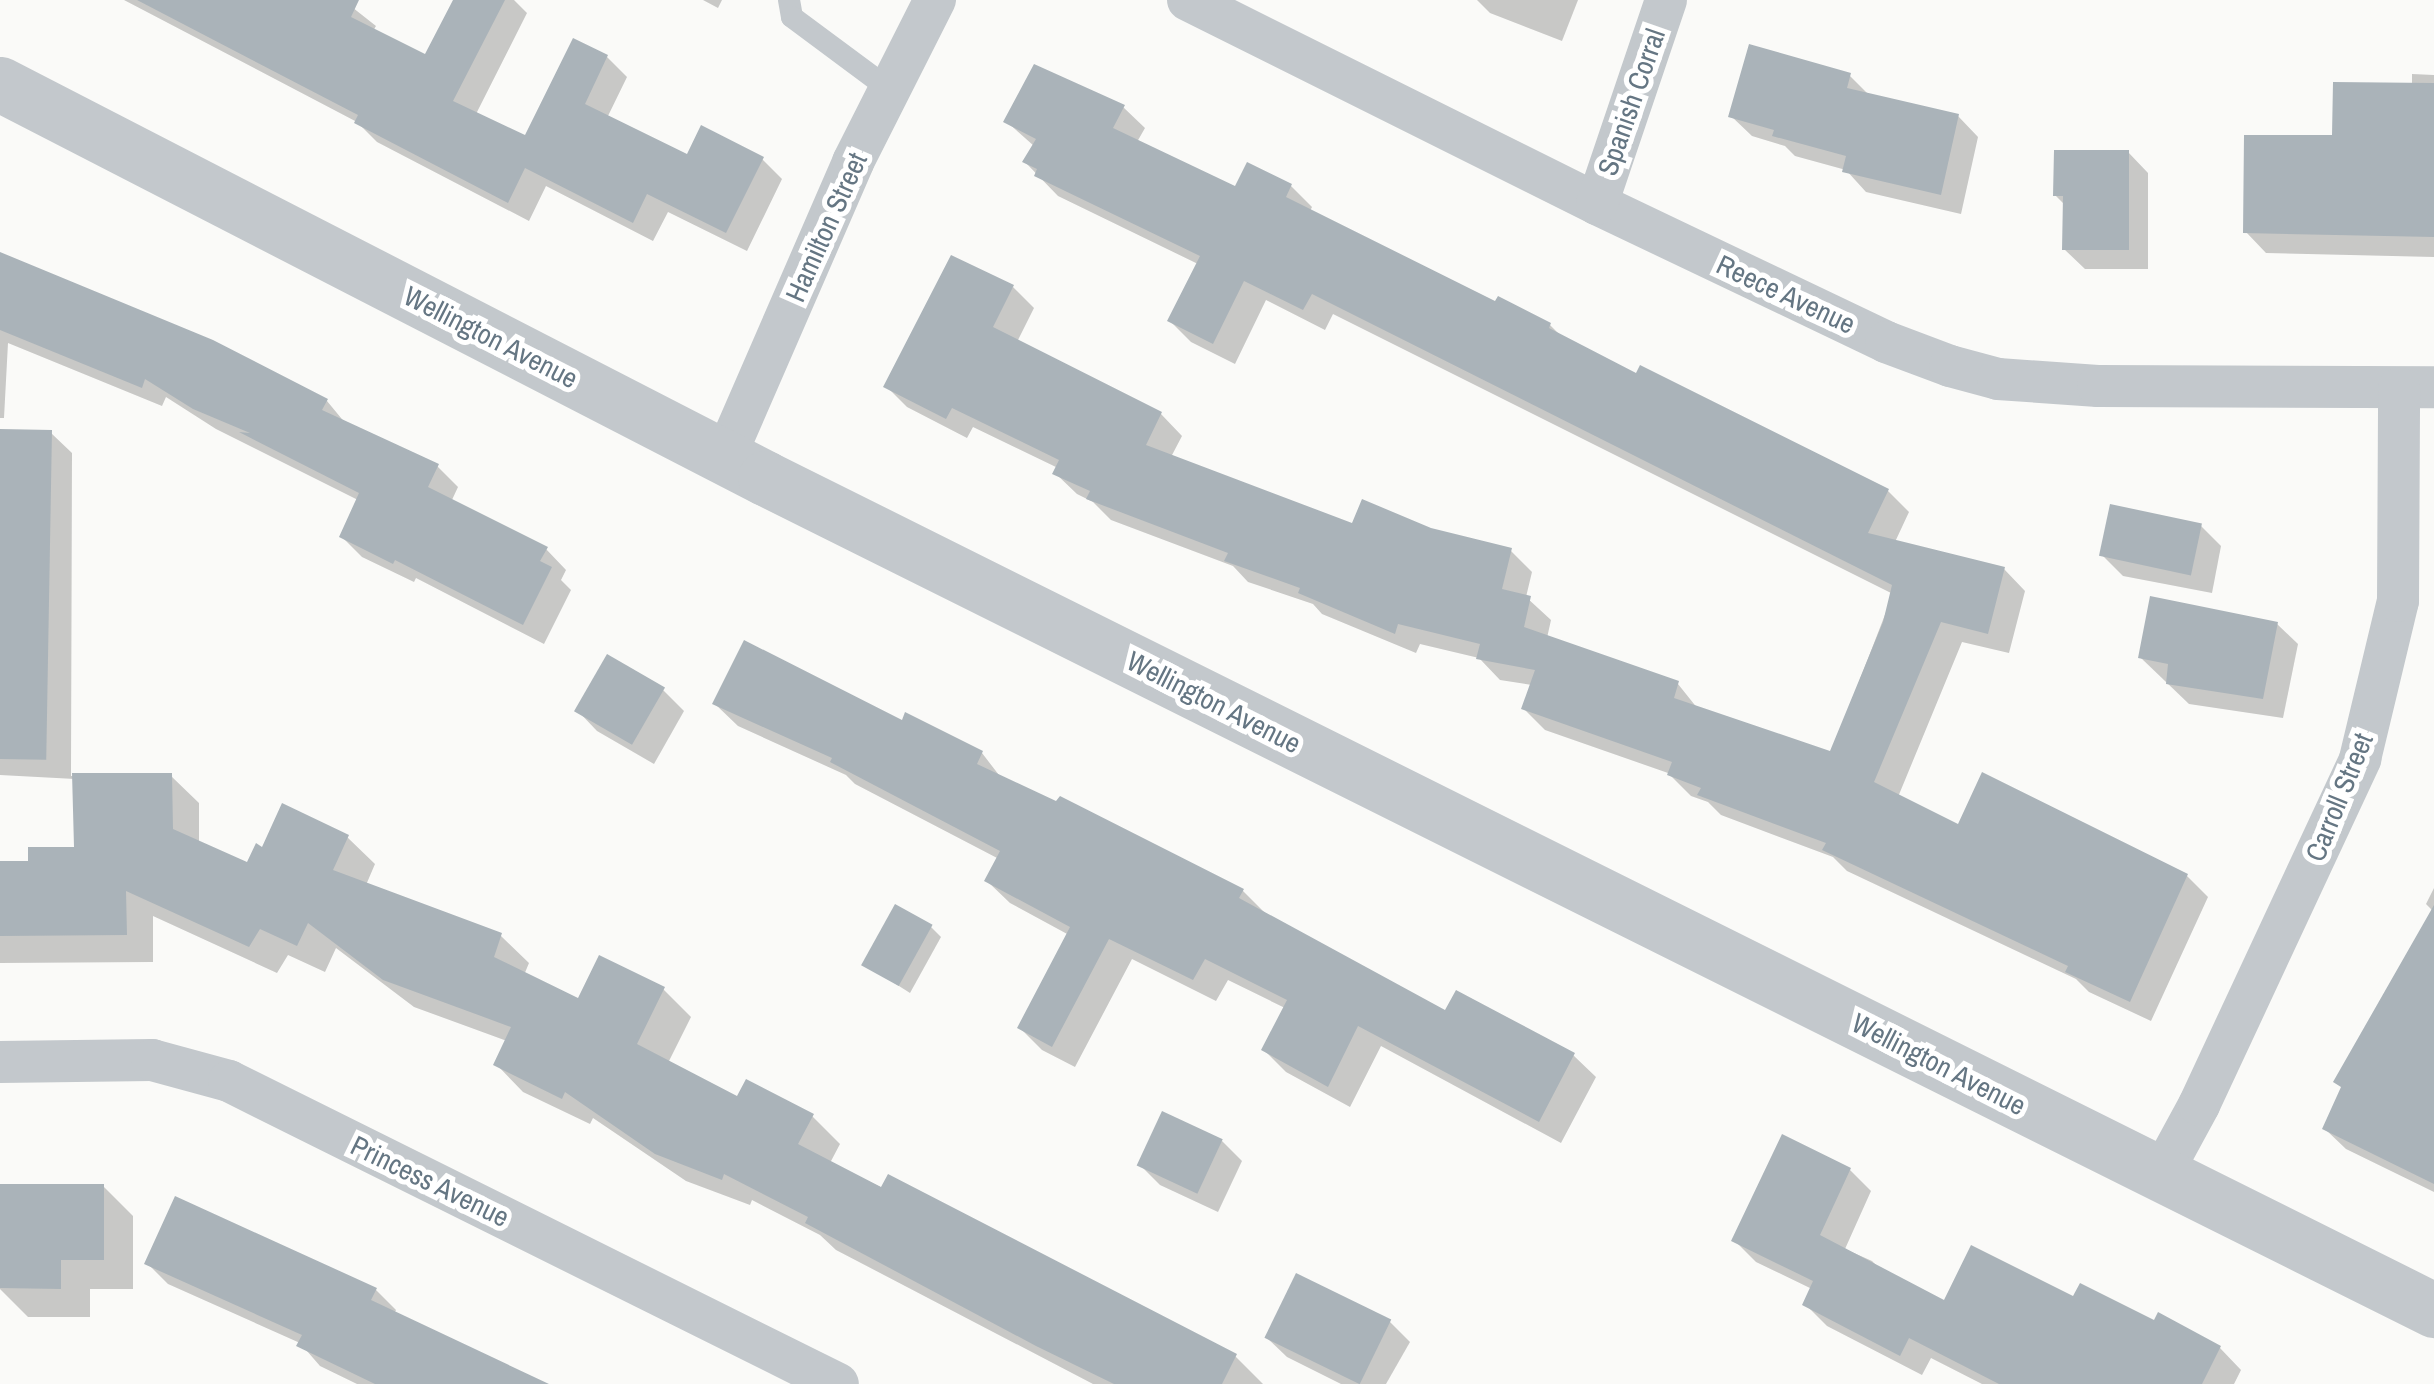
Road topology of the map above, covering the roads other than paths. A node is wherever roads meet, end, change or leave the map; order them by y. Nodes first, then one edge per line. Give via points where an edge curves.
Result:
1 (789, 0) edge
2 (934, 0) edge
3 (1188, 0) edge
4 (1666, 0) edge
5 (0, 84) edge
6 (889, 90) junction
7 (1597, 204) junction
8 (2416, 387) edge
9 (725, 457) junction
10 (0, 1062) edge
11 (2160, 1175) junction
12 (2434, 1310) edge
13 (838, 1384) edge

1 - 6 lane via 792,17
2 - 6 street, Hamilton Street
3 - 7 street, Reece Avenue
4 - 7 street, Spanish Corral
5 - 9 street, Wellington Avenue
6 - 9 street, Hamilton Street
7 - 8 street, Reece Avenue via 1886,342 1998,379 2098,386
8 - 11 street, Carroll Street via 2398,601 2360,759
9 - 11 street, Wellington Avenue
10 - 13 street, Princess Avenue via 152,1060 229,1081
11 - 12 street, Wellington Avenue

